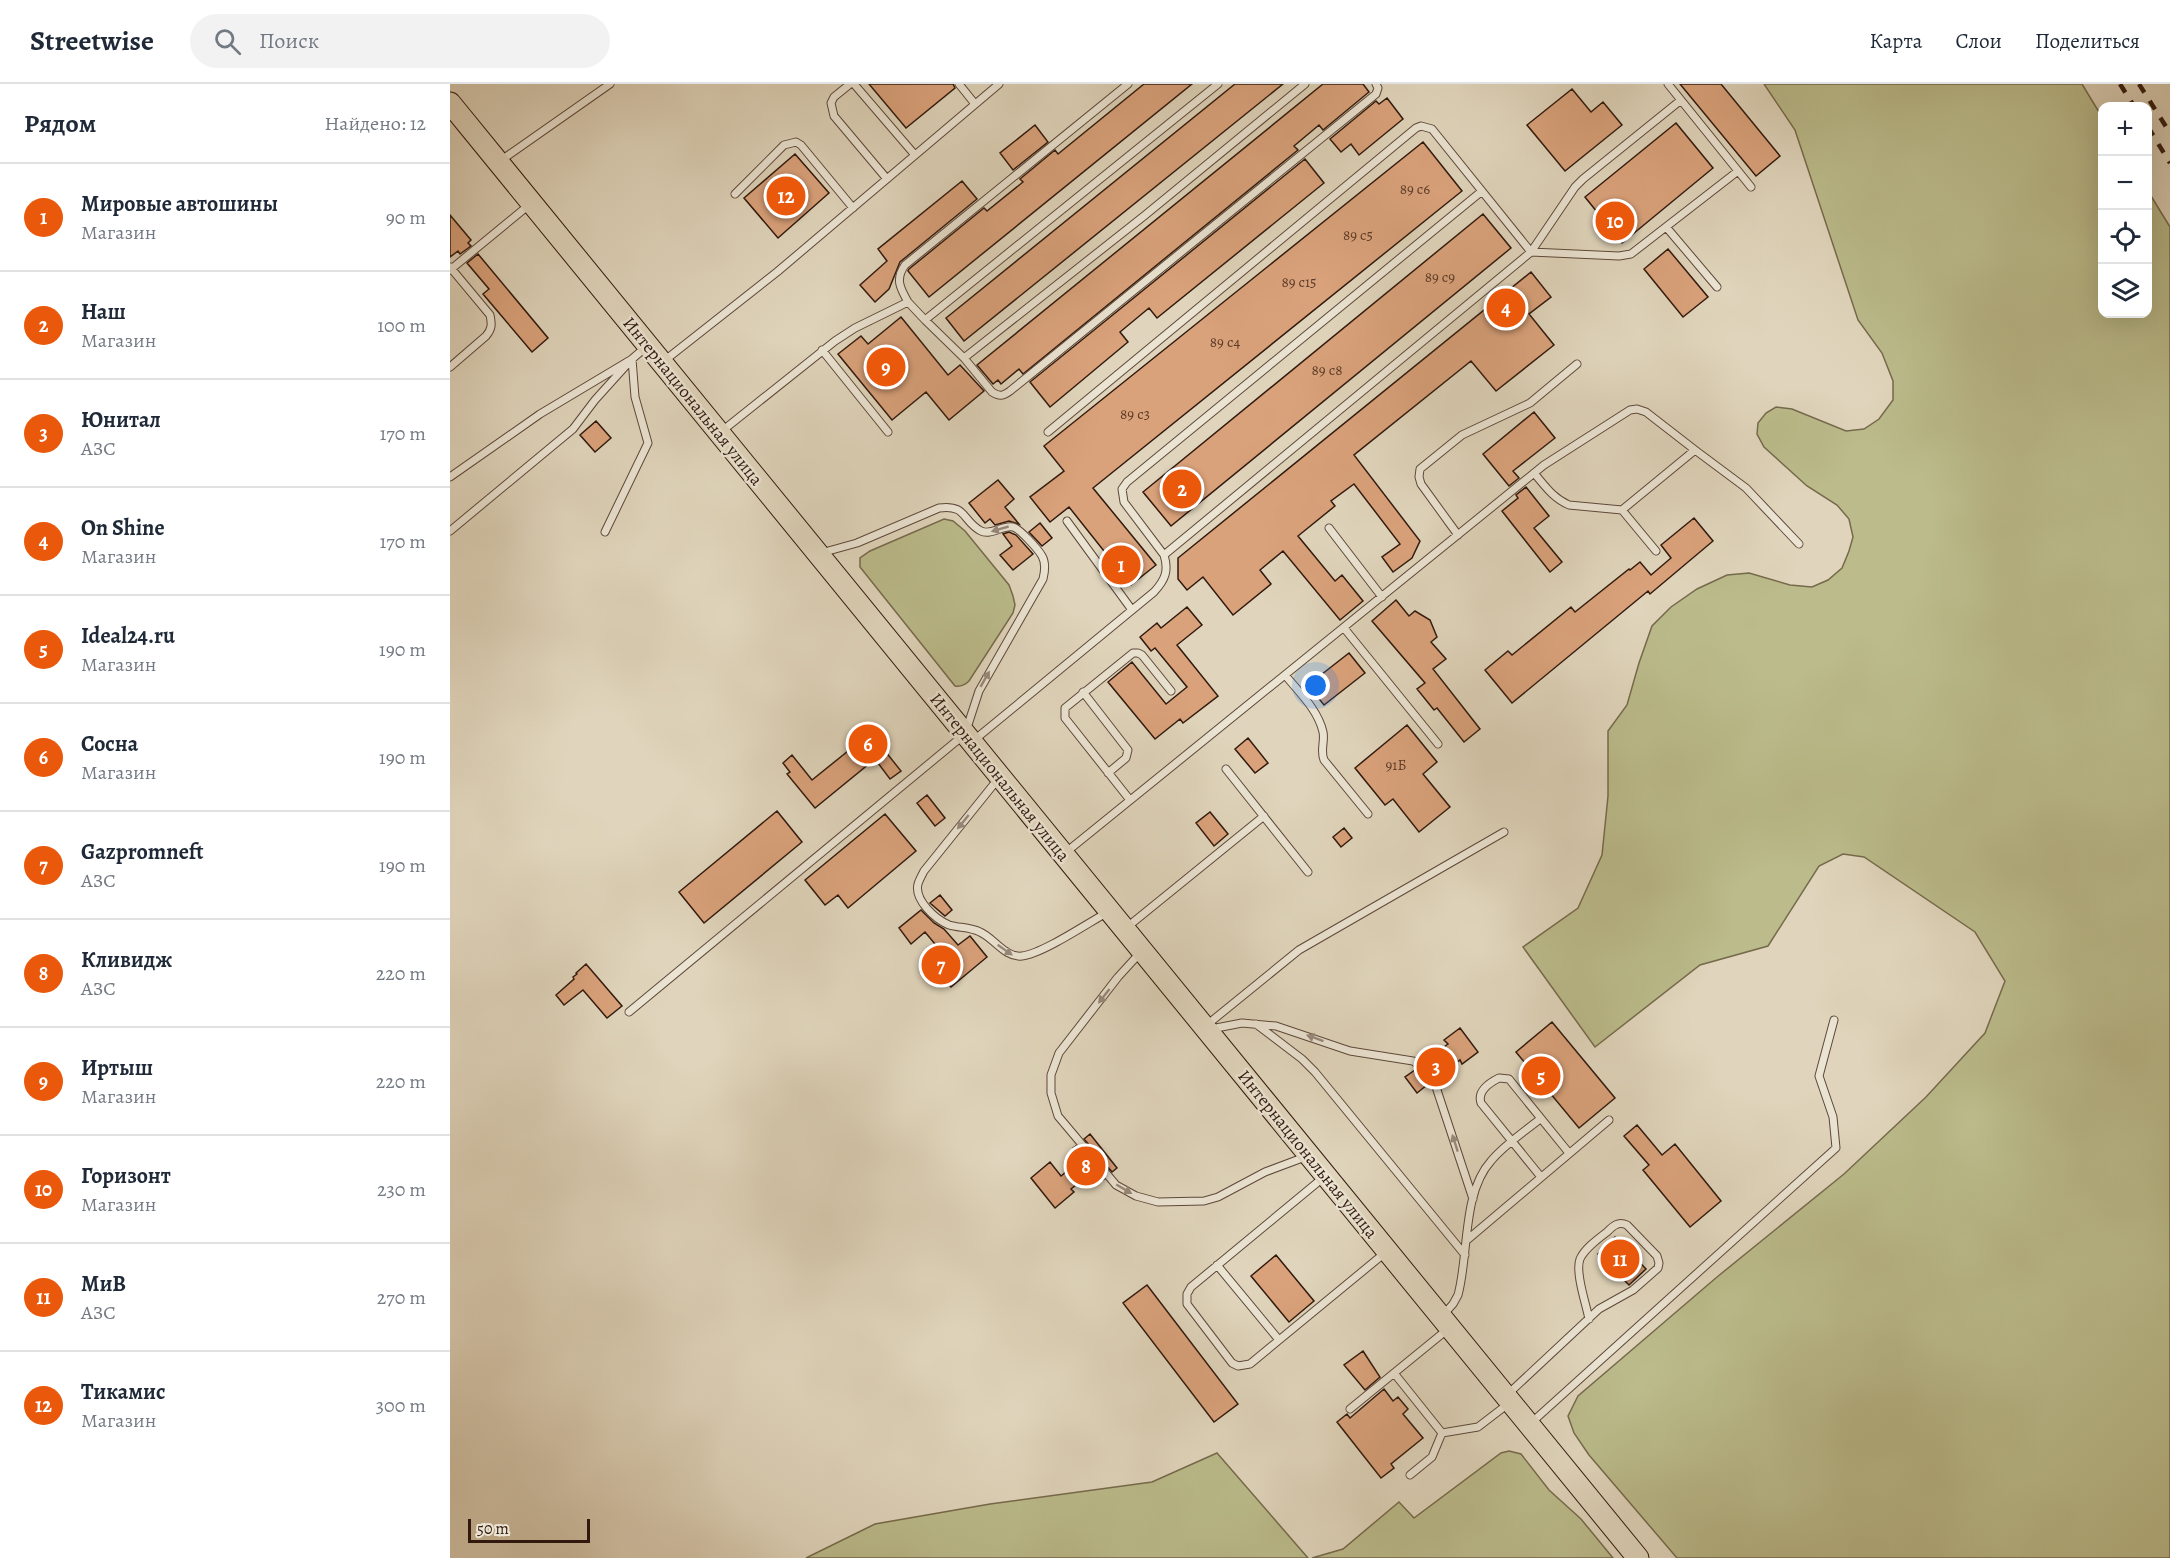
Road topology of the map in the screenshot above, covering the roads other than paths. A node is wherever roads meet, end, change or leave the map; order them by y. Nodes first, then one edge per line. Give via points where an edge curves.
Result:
1 (610, 84) edge
2 (852, 84) edge
3 (959, 84) edge
4 (999, 84) edge
5 (1128, 84) edge
6 (1218, 84) edge
7 (1305, 84) edge
8 (1376, 84) edge
9 (1668, 84) edge
10 (1681, 100) junction
11 (450, 103) edge
12 (975, 104) junction
13 (915, 155) junction
14 (498, 163) junction
15 (1738, 171) junction
16 (886, 179) junction
17 (1751, 187) dead end
18 (1482, 191) junction
19 (735, 194) dead end
20 (531, 203) junction
21 (853, 208) junction
22 (1667, 228) junction
23 (1531, 252) junction
24 (451, 269) edge
25 (1717, 287) dead end
26 (908, 302) junction
27 (925, 320) junction
28 (648, 346) junction
29 (822, 350) junction
30 (964, 358) junction
31 (632, 359) junction
32 (662, 363) junction
33 (1577, 364) dead end
34 (450, 367) edge
35 (888, 432) dead end
36 (1048, 432) dead end
37 (720, 433) junction
38 (1695, 450) junction
39 (1534, 473) junction
40 (450, 477) edge
41 (1622, 510) junction
42 (1067, 521) dead end
43 (1329, 528) dead end
44 (450, 531) edge
45 (605, 532) dead end
46 (1458, 535) junction
47 (1799, 544) dead end
48 (1656, 551) dead end
49 (818, 554) junction
50 (1164, 555) junction
51 (1383, 597) junction
52 (1132, 610) junction
53 (1344, 628) junction
54 (1285, 675) junction
55 (1171, 691) dead end
56 (1083, 692) junction
57 (968, 738) junction
58 (1438, 744) dead end
59 (1226, 769) dead end
60 (1108, 773) junction
61 (1000, 777) junction
62 (1130, 801) junction
63 (1368, 814) dead end
64 (1263, 816) junction
65 (1504, 832) dead end
66 (1063, 855) junction
67 (1308, 872) dead end
68 (1109, 911) junction
69 (1124, 930) junction
70 (1142, 951) junction
71 (628, 1012) dead end
72 (1834, 1020) dead end
73 (1255, 1023) junction
74 (1206, 1029) junction
75 (1540, 1119) junction
76 (1609, 1120) dead end
77 (1513, 1142) junction
78 (1569, 1154) junction
79 (1310, 1155) junction
80 (1326, 1176) junction
81 (1541, 1177) junction
82 (1473, 1199) junction
83 (1467, 1240) junction
84 (1387, 1251) junction
85 (1465, 1255) junction
86 (1217, 1265) junction
87 (1588, 1319) junction
88 (1446, 1322) junction
89 (1280, 1340) junction
90 (1394, 1373) junction
91 (1508, 1399) junction
92 (1350, 1409) dead end
93 (1529, 1424) junction
94 (1442, 1433) junction
95 (1551, 1451) junction
96 (1410, 1475) dead end
97 (1632, 1558) edge
98 (1638, 1558) edge

1 - 14 lane
2 - 13 lane
2 - 16 lane via 834,97 831,109
3 - 12 lane
4 - 12 lane
5 - 26 lane via 905,265 898,277
6 - 27 lane
7 - 30 lane
8 - 30 lane via 1376,94 1004,396 992,392
9 - 10 lane
10 - 15 lane
10 - 23 lane via 1575,187
11 - 14 main road, Интернациональная улица
12 - 13 lane
13 - 16 lane
14 - 20 main road, Интернациональная улица
15 - 17 lane
15 - 22 lane
16 - 21 lane
18 - 23 lane
18 - 36 lane via 1432,129 1416,128
18 - 50 lane via 1127,482 1122,489 1124,502
19 - 21 lane via 784,144 796,142
20 - 24 lane
20 - 28 main road, Интернациональная улица
21 - 32 lane
22 - 23 lane via 1625,255
22 - 25 lane
23 - 50 lane
24 - 34 lane via 490,315 492,323 486,336
26 - 27 lane
26 - 29 lane via 855,328
27 - 30 lane
28 - 31 lane
28 - 32 main road, Интернациональная улица
29 - 35 lane
29 - 37 lane
31 - 40 lane via 540,414
31 - 44 lane via 573,429
31 - 45 lane via 635,397 648,443
32 - 37 main road, Интернациональная улица
33 - 46 lane via 1530,403 1462,435 1420,469 1421,484
37 - 49 main road, Интернациональная улица
38 - 39 lane via 1637,408
38 - 41 lane
38 - 47 lane via 1746,488
39 - 41 lane via 1553,496 1569,505
39 - 46 lane
41 - 48 lane
42 - 52 lane
43 - 51 lane
46 - 51 lane
49 - 57 main road, Интернациональная улица
57 -> 49 lane via 979,691 1043,579 1042,555 1018,528 984,532 960,509 950,506
50 - 52 lane via 1168,567 1162,583
51 - 53 lane
52 - 57 lane
53 - 54 lane
53 - 58 lane
54 - 62 lane
54 - 63 lane via 1318,717 1324,735 1324,760
55 - 56 lane via 1138,653 1128,656
56 - 60 lane via 1065,708 1065,718
56 - 60 lane via 1128,750 1126,758
57 - 61 main road, Интернациональная улица
57 - 71 lane
59 - 64 lane
60 - 62 lane
61 - 66 main road, Интернациональная улица
61 -> 68 lane via 924,871 917,885 919,898 937,919 978,930 1019,957 1036,952
62 - 66 lane
64 - 67 lane
64 - 69 lane
65 - 74 lane via 1299,950
66 - 68 main road, Интернациональная улица
68 - 69 main road, Интернациональная улица
69 - 70 main road, Интернациональная улица
70 - 74 main road, Интернациональная улица
70 -> 79 lane via 1059,1053 1051,1075 1051,1093 1058,1116 1116,1185 1158,1202 1218,1197 1265,1172
72 - 93 lane via 1819,1076 1833,1117 1836,1148
73 - 74 lane
82 -> 73 lane via 1436,1087 1422,1068 1413,1061 1350,1051 1276,1026
73 - 85 lane via 1315,1072
74 - 79 main road, Интернациональная улица
75 - 77 lane
75 - 77 lane via 1509,1079 1499,1078 1483,1090 1481,1103
75 - 78 lane
76 - 78 lane
77 - 81 lane
77 - 82 lane via 1484,1170
78 - 81 lane
79 - 80 main road, Интернациональная улица
80 - 84 main road, Интернациональная улица
80 - 86 lane
81 - 83 lane
82 - 83 lane
83 - 85 lane
84 - 88 main road, Интернациональная улица
84 - 89 lane
85 - 88 lane via 1458,1295
86 - 89 lane
86 - 89 lane via 1191,1287 1186,1298 1232,1363 1250,1364
87 - 87 lane via 1658,1268 1657,1256 1622,1223 1614,1225 1579,1260
87 - 91 lane
88 - 90 lane
88 - 91 main road, Интернациональная улица
90 - 92 lane
90 - 94 lane
91 - 93 main road, Интернациональная улица
91 - 94 lane via 1478,1427
93 - 95 main road, Интернациональная улица
94 - 96 lane via 1432,1457
95 - 97 main road
95 - 98 main road

